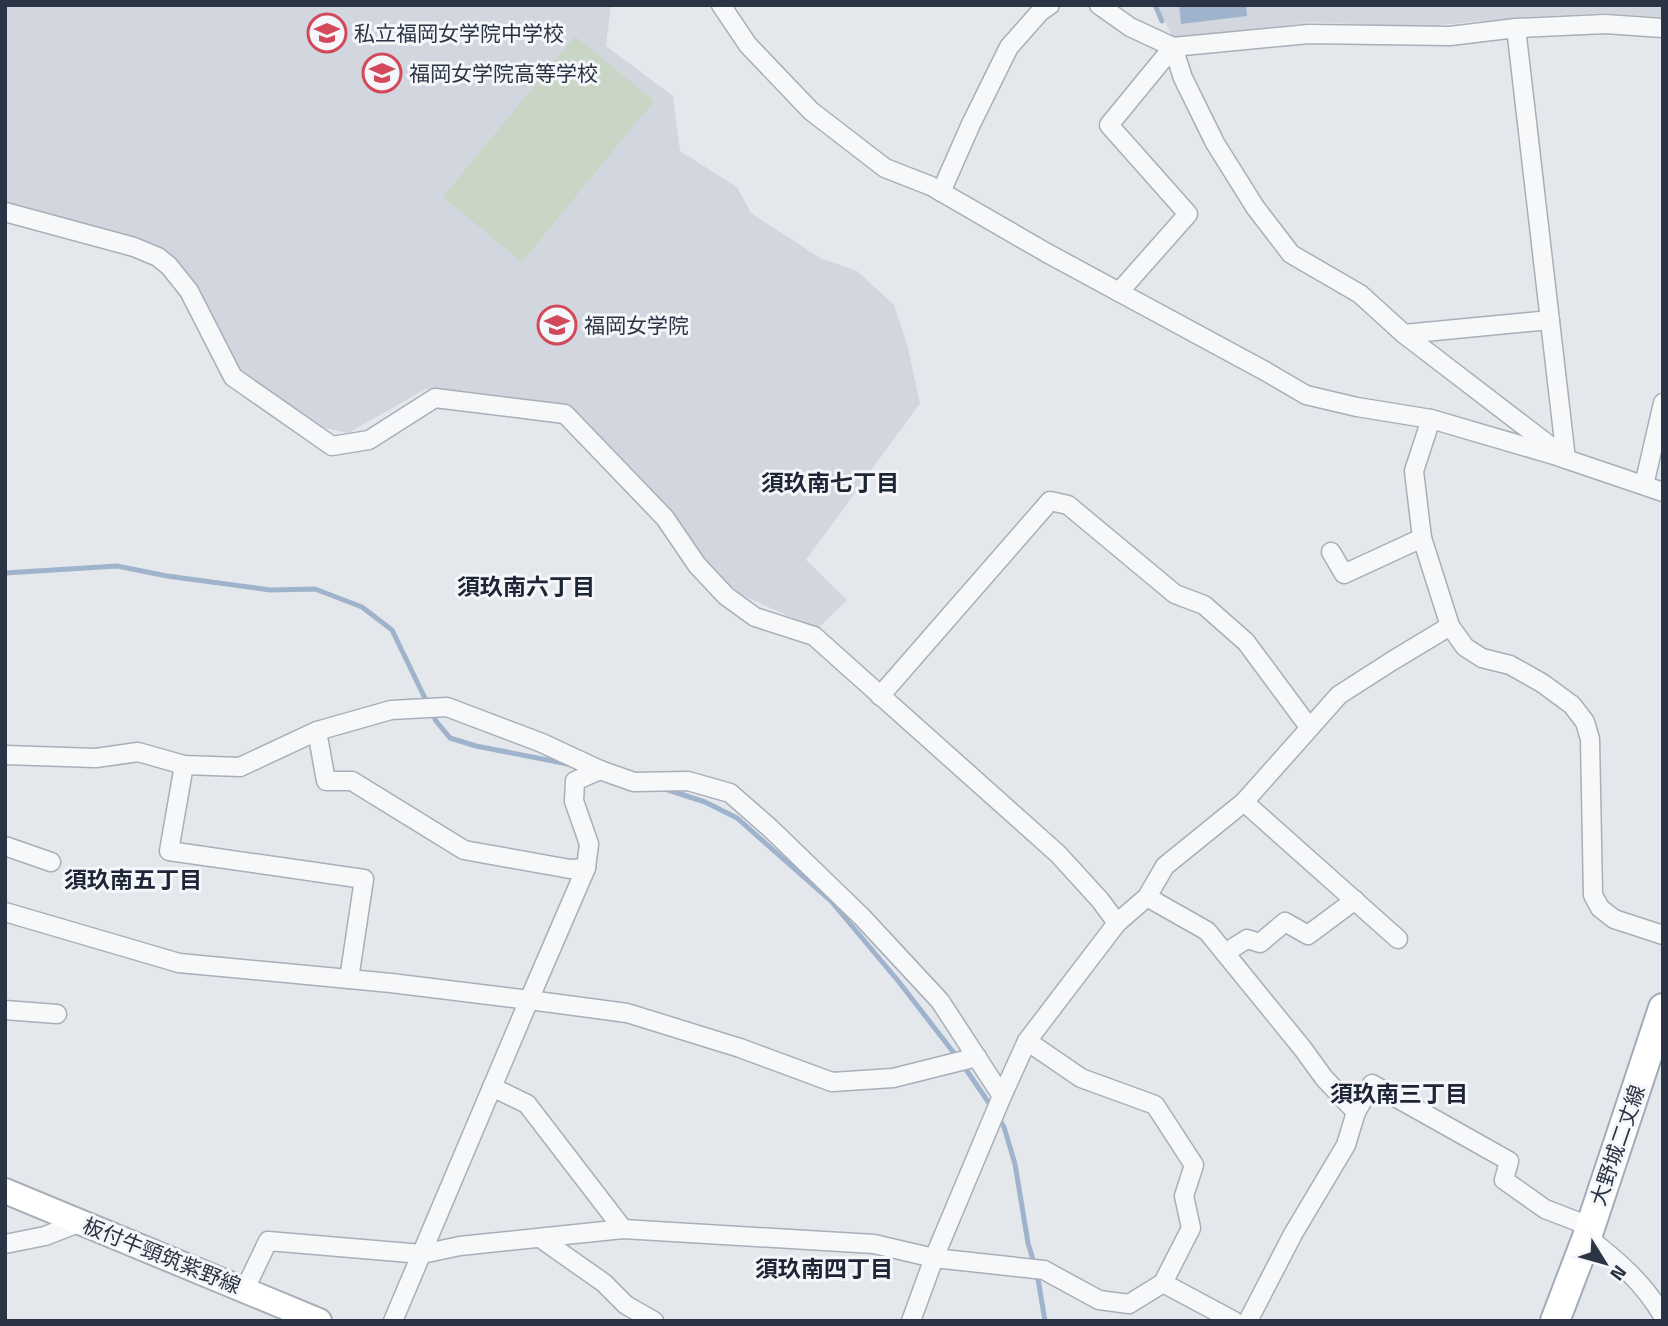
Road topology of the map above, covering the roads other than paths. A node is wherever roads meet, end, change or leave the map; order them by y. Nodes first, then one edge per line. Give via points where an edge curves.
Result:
1 (721, 5) edge
2 (1051, 5) edge
3 (1099, 5) edge
4 (1516, 28) junction
5 (1663, 28) edge
6 (1173, 47) junction
7 (941, 192) junction
8 (5, 212) edge
9 (1118, 292) junction
10 (1550, 320) junction
11 (1404, 334) junction
12 (1663, 403) edge
13 (1431, 419) junction
14 (1566, 459) junction
15 (1644, 485) junction
16 (1663, 492) edge
17 (1422, 538) junction
18 (1331, 552) dead end
19 (1450, 626) junction
20 (880, 696) junction
21 (1309, 727) junction
22 (317, 731) junction
23 (5, 755) edge
24 (184, 765) junction
25 (600, 770) junction
26 (1244, 802) junction
27 (5, 846) edge
28 (51, 862) dead end
29 (586, 867) junction
30 (1147, 897) junction
31 (1355, 900) junction
32 (5, 912) edge
33 (1116, 923) junction
34 (1663, 935) edge
35 (1398, 939) dead end
36 (1225, 953) junction
37 (349, 979) junction
38 (529, 1000) junction
39 (1663, 1008) edge
40 (5, 1010) edge
41 (57, 1014) dead end
42 (1027, 1041) junction
43 (977, 1057) junction
44 (1655, 1062) edge
45 (492, 1087) junction
46 (1002, 1096) junction
47 (1356, 1112) junction
48 (5, 1191) edge
49 (81, 1222) junction
50 (623, 1230) junction
51 (1588, 1231) junction
52 (540, 1238) junction
53 (5, 1244) edge
54 (422, 1254) junction
55 (934, 1258) junction
56 (1163, 1283) junction
57 (245, 1289) junction
58 (1663, 1316) edge
59 (319, 1321) edge
60 (393, 1321) edge
61 (654, 1321) edge
62 (911, 1321) edge
63 (1234, 1321) edge
64 (1248, 1321) edge
65 (1555, 1321) edge

1 - 7 street via 748,45 811,111 885,168
2 - 7 street via 1009,47
3 - 6 street via 1130,27
4 - 5 street via 1605,24
4 - 6 street via 1450,36 1309,34
4 - 10 street
6 - 9 street via 1110,125 1188,214
6 - 11 street via 1182,78 1215,143 1291,254 1360,294
7 - 9 street
8 - 20 street via 158,257 189,291 233,377 332,446 369,440 435,398 565,414 664,518 726,596 754,617 814,636
9 - 13 street via 1306,395
10 - 11 street
10 - 14 street
11 - 14 street
12 - 15 street
13 - 14 street
13 - 17 street via 1414,471
14 - 15 street
15 - 16 street
17 - 18 street via 1344,574
17 - 19 street
19 - 21 street via 1339,695
19 - 34 street via 1465,647 1542,683 1572,705 1585,722 1590,739 1593,895 1614,919
20 - 21 street via 1050,501 1068,505 1175,594 1204,605 1246,642
20 - 33 street via 1058,854
21 - 26 street
22 - 24 street via 240,768
22 - 25 street via 391,710 447,707
22 - 29 street via 326,781 352,781 464,850 570,869
23 - 24 street via 96,758 138,752
24 - 37 street via 169,851 364,879
25 - 29 street via 575,781 574,801 589,844
25 - 43 street via 634,782 688,781 730,793 862,917 940,1001
26 - 30 street via 1165,866
26 - 31 street
27 - 28 street
29 - 38 street
30 - 33 street
30 - 36 street via 1207,931
31 - 35 street
31 - 36 street via 1308,935 1285,922 1260,943 1247,939
32 - 37 street via 179,963
33 - 42 street
36 - 47 street
37 - 38 street
38 - 43 street via 627,1013 832,1082 893,1078
38 - 45 street
39 - 44 main road, 大野城二丈線
40 - 41 street
42 - 46 street
42 - 56 street via 1081,1078 1155,1105 1194,1166 1184,1196 1191,1228
43 - 46 street
44 - 51 main road, 大野城二丈線
45 - 50 street via 527,1104
45 - 54 street
46 - 55 street
47 - 51 street via 1372,1084 1509,1161 1504,1180 1545,1209
47 - 64 street via 1346,1145
48 - 49 main road, 板付牛頸筑紫野線
49 - 53 street
49 - 57 main road, 板付牛頸筑紫野線
50 - 52 street
50 - 55 street via 874,1244
51 - 58 street via 1651,1295
51 - 65 main road, 大野城二丈線
52 - 54 street
52 - 61 street via 604,1283 626,1305
54 - 57 street via 268,1241
54 - 60 street
55 - 56 street via 1044,1270 1099,1300 1129,1304
55 - 62 street
56 - 63 street
57 - 59 main road, 板付牛頸筑紫野線

